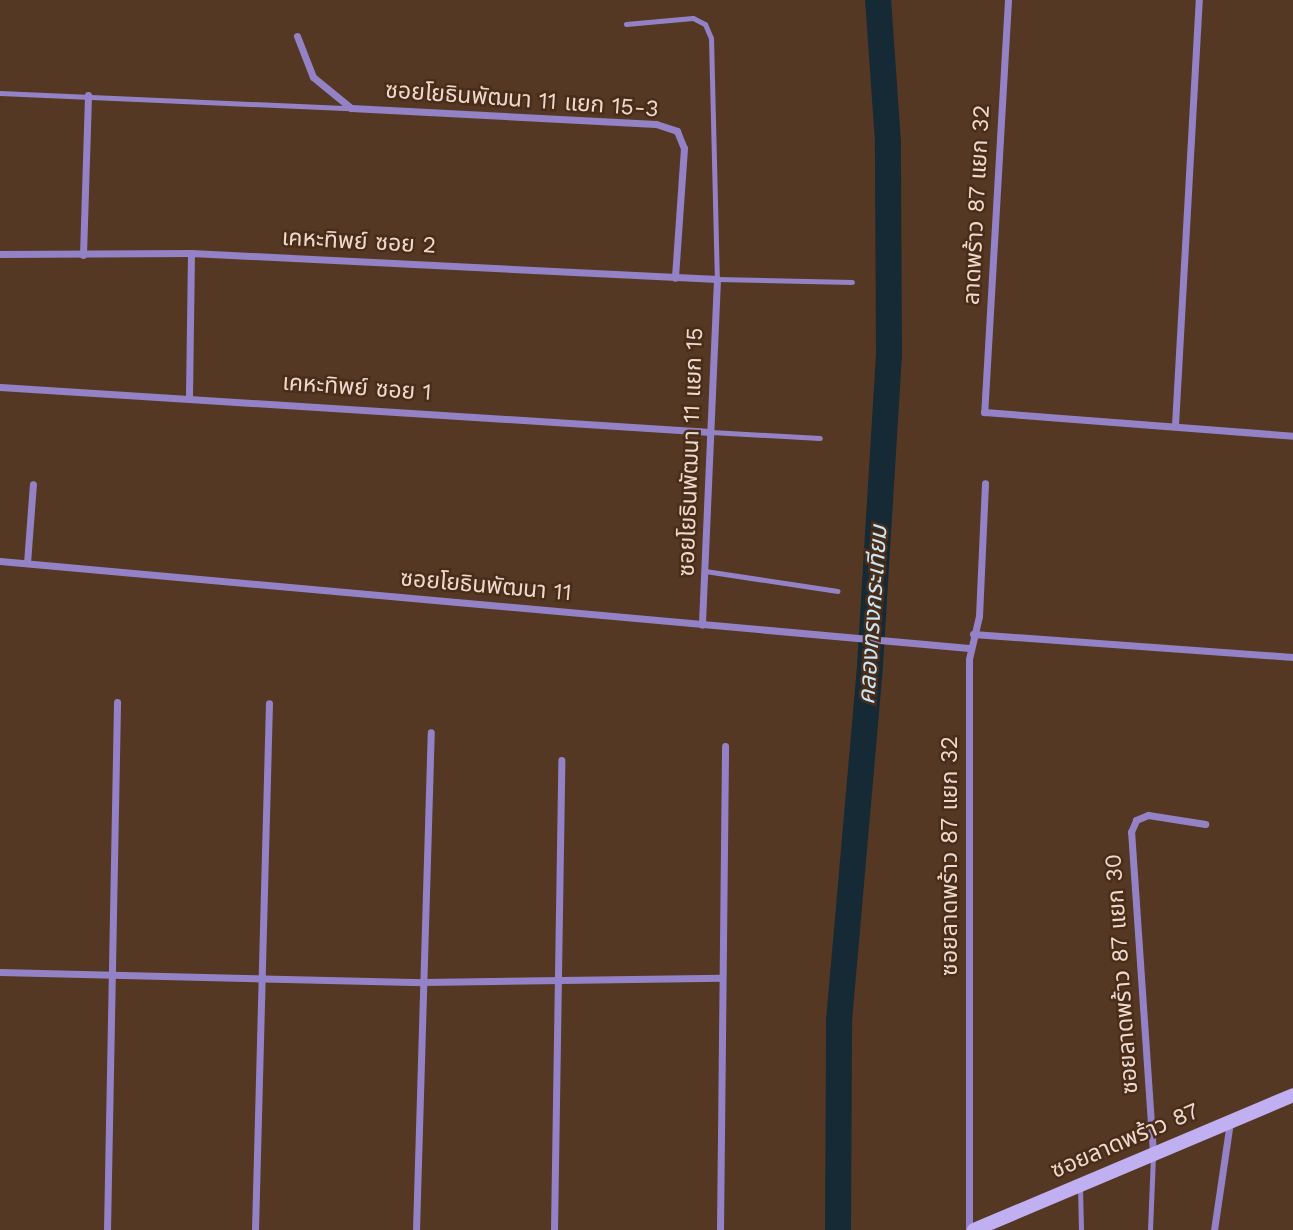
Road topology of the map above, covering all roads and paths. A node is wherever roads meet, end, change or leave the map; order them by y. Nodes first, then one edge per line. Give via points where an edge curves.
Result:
1 (1008, 0) edge
2 (1199, 0) edge
3 (626, 24) dead end
4 (298, 36) dead end
5 (0, 93) edge
6 (88, 95) junction
7 (351, 108) junction
8 (191, 253) junction
9 (0, 254) edge
10 (83, 255) junction
11 (675, 278) junction
12 (717, 279) junction
13 (852, 282) dead end
14 (0, 387) edge
15 (189, 396) junction
16 (1175, 425) junction
17 (711, 432) junction
18 (1293, 436) edge
19 (820, 438) dead end
20 (985, 483) dead end
21 (33, 484) dead end
22 (0, 561) edge
23 (26, 563) junction
24 (705, 570) junction
25 (837, 591) dead end
26 (702, 625) junction
27 (972, 634) junction
28 (970, 648) junction
29 (1293, 657) edge
30 (117, 702) dead end
31 (269, 704) dead end
32 (431, 732) dead end
33 (725, 746) dead end
34 (561, 760) dead end
35 (1205, 824) dead end
36 (0, 972) edge
37 (110, 973) junction
38 (260, 977) junction
39 (722, 978) junction
40 (423, 982) junction
41 (558, 982) junction
42 (1293, 1095) edge
43 (1230, 1122) junction
44 (1153, 1154) junction
45 (1080, 1185) junction
46 (107, 1230) edge
47 (255, 1230) edge
48 (416, 1230) edge
49 (554, 1230) edge
50 (720, 1230) edge
51 (972, 1230) edge
52 (1081, 1230) edge
53 (1150, 1230) edge
54 (1214, 1230) edge

1 - 16 street, ลาดพร้าว 87 แยก 32 via 984,412
2 - 16 street
3 - 12 lane via 693,19 705,24 711,38
4 - 7 street, ซอยโยธินพัฒนา 11 แยก 15-3 via 313,77
5 - 6 lane
6 - 7 lane
6 - 10 street
7 - 11 street, ซอยโยธินพัฒนา 11 แยก 15-3 via 656,124 677,131 684,148
8 - 10 street, เคหะทิพย์ ซอย 2
8 - 11 street, เคหะทิพย์ ซอย 2
8 - 15 street
9 - 10 street, เคหะทิพย์ ซอย 2
11 - 12 street, เคหะทิพย์ ซอย 2
12 - 13 lane
12 - 17 street, ซอยโยธินพัฒนา 11 แยก 15
14 - 15 street, เคหะทิพย์ ซอย 1
15 - 17 street, เคหะทิพย์ ซอย 1
16 - 18 street
17 - 19 lane
17 - 24 street, ซอยโยธินพัฒนา 11 แยก 15
20 - 27 street, ซอยลาดพร้าว 87 แยก 32 via 979,616
21 - 23 street
22 - 23 street, ซอยโยธินพัฒนา 11
23 - 26 street, ซอยโยธินพัฒนา 11
24 - 25 lane
24 - 26 street, ซอยโยธินพัฒนา 11 แยก 15
26 - 28 street, ซอยโยธินพัฒนา 11
27 - 28 street, ซอยลาดพร้าว 87 แยก 32
27 - 29 street
28 - 51 street, ซอยลาดพร้าว 87 แยก 32
30 - 37 street
31 - 38 street
32 - 40 street
33 - 39 street
34 - 41 street
35 - 44 street, ซอยลาดพร้าว 87 แยก 30 via 1148,815 1136,820 1131,832
36 - 37 street
37 - 38 street
37 - 46 street
38 - 40 street
38 - 47 street
39 - 41 street
39 - 50 street
40 - 41 street
40 - 48 street
41 - 49 street
42 - 43 street, ซอยลาดพร้าว 87
43 - 44 street, ซอยลาดพร้าว 87
43 - 54 street
44 - 45 street, ซอยลาดพร้าว 87
44 - 53 lane
45 - 51 street, ซอยลาดพร้าว 87
45 - 52 lane

